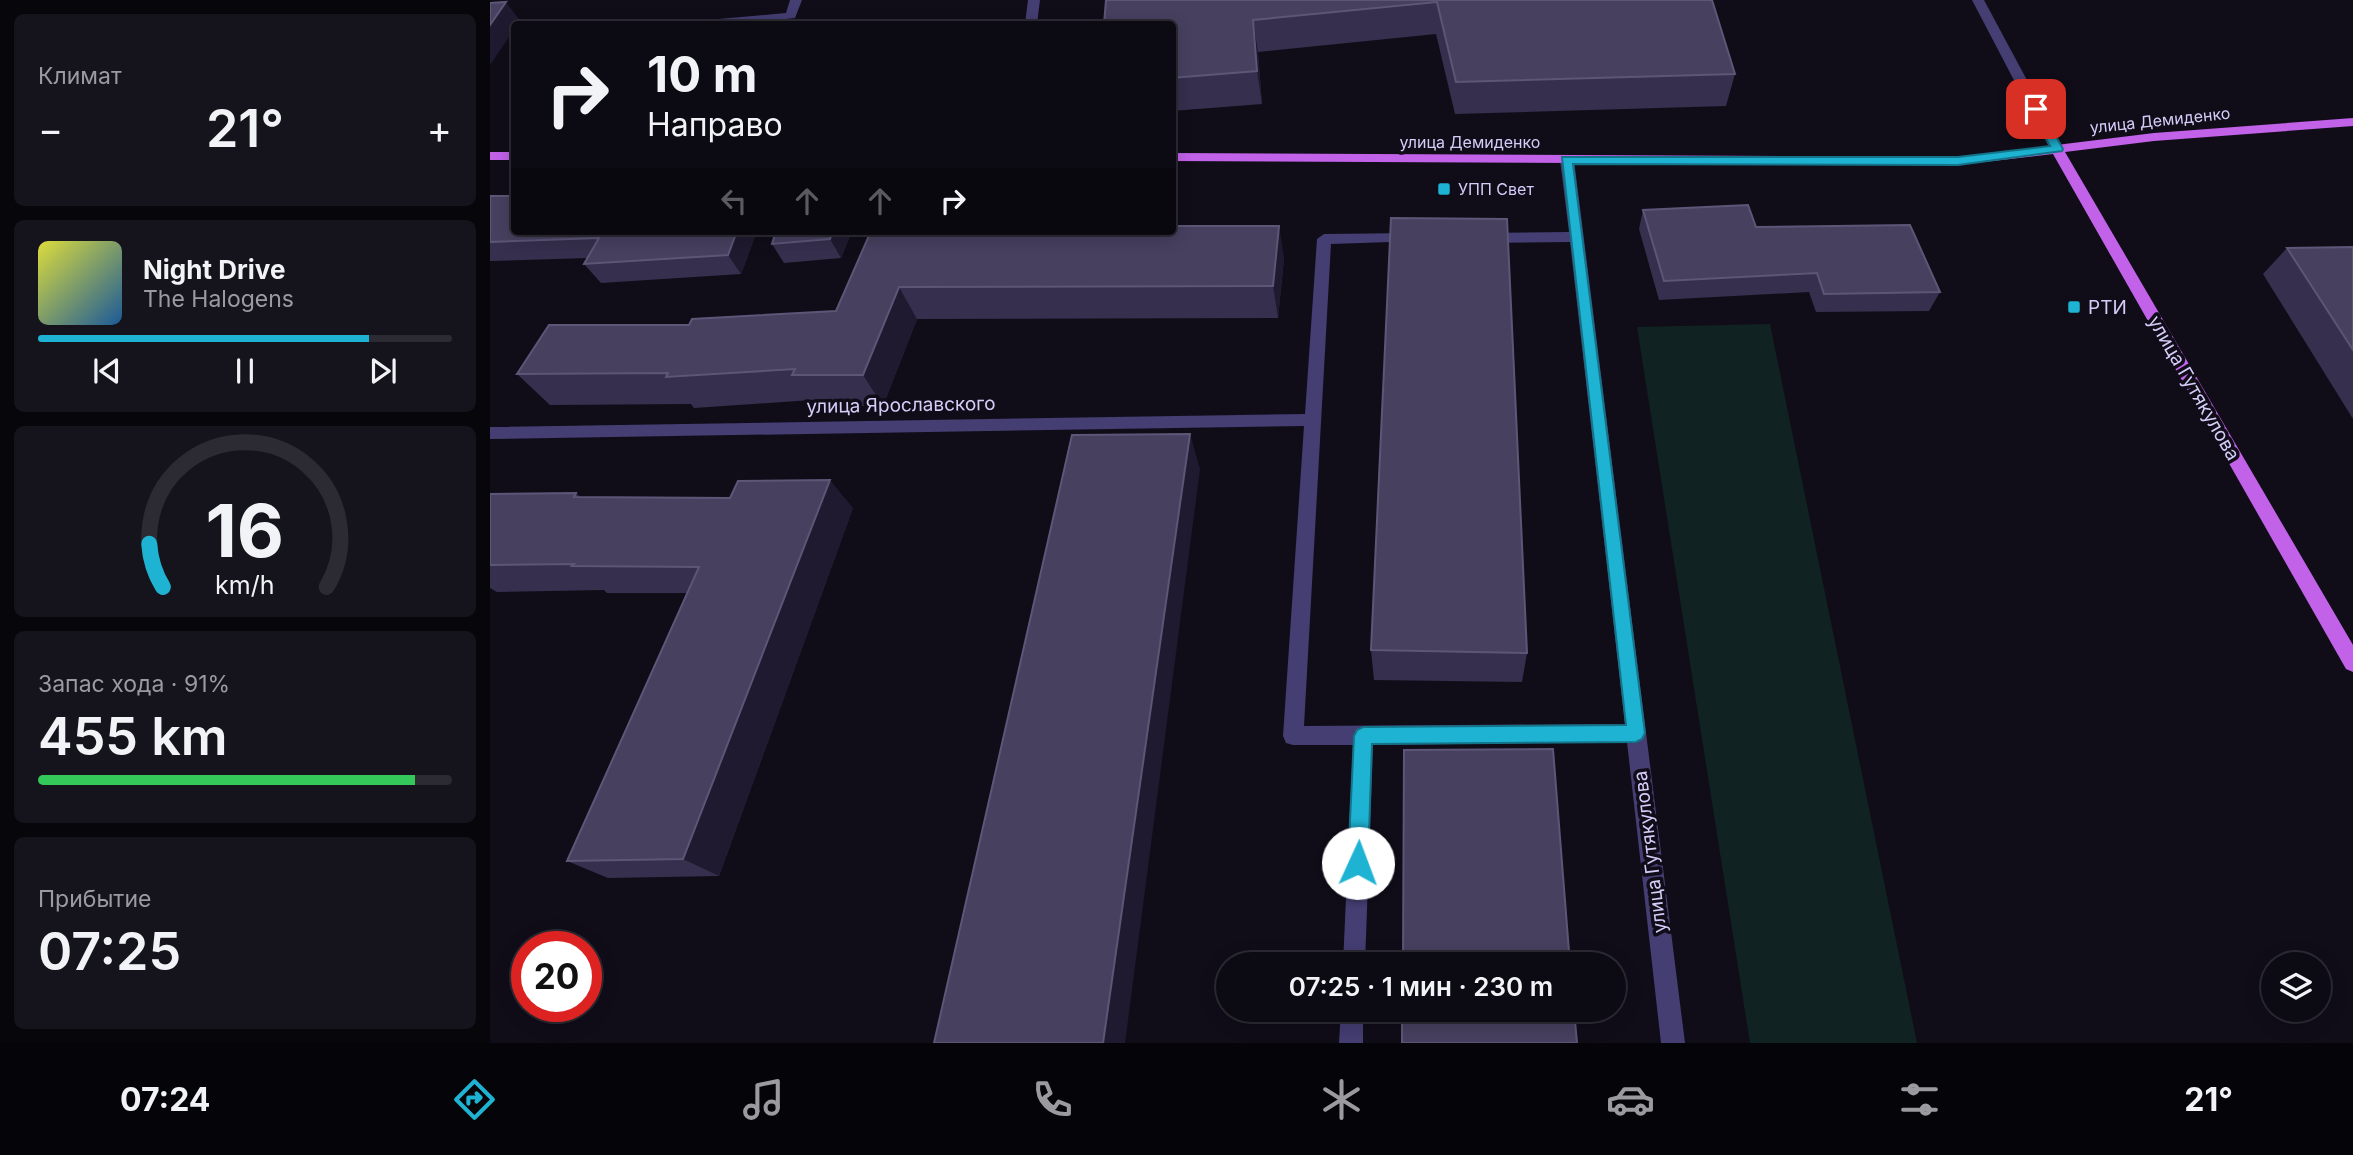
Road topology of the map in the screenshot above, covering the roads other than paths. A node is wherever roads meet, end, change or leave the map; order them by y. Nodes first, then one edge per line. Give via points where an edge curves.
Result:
1 (796, 0) edge
2 (1034, 0) edge
3 (1978, 0) edge
4 (738, 21) edge
5 (1031, 21) edge
6 (2353, 122) edge
7 (2057, 149) junction
8 (490, 156) edge
9 (511, 156) edge
10 (1176, 157) edge
11 (1566, 160) junction
12 (1576, 237) junction
13 (1436, 238) edge
14 (1464, 238) edge
15 (1312, 420) junction
16 (490, 433) edge
17 (2353, 663) edge
18 (1636, 733) junction
19 (1363, 736) junction
20 (1354, 952) edge
21 (1352, 1022) edge
22 (1351, 1043) edge
23 (1673, 1043) edge

1 - 4 street via 790,16
2 - 5 street
3 - 7 street, улица Гутякулова
6 - 7 main road, улица Демиденко
7 - 11 main road, улица Демиденко via 1958,161
7 - 17 main road, улица Гутякулова
8 - 9 main road
10 - 11 main road, улица Демиденко
11 - 12 street, улица Гутякулова
12 - 14 street
12 - 18 street, улица Гутякулова
13 - 15 street via 1324,239
15 - 16 street, улица Ярославского
15 - 19 street via 1293,736
18 - 19 street
18 - 23 street, улица Гутякулова
19 - 20 street
21 - 22 street

